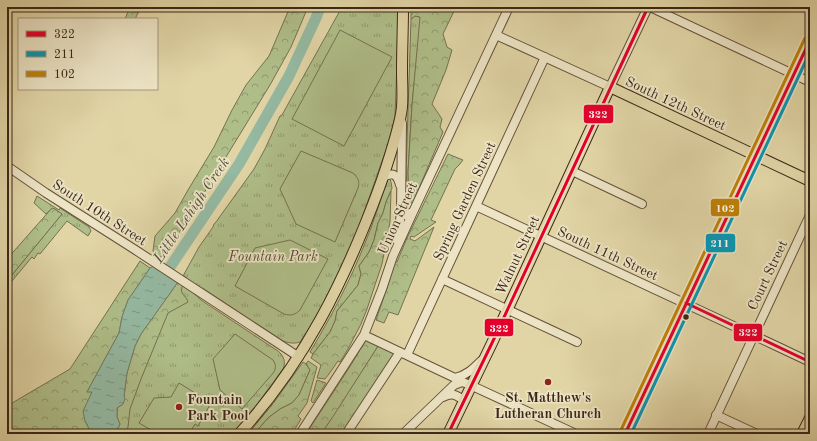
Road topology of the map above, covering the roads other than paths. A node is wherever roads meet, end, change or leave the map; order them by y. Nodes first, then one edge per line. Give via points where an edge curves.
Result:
1 (403, 7) edge
2 (509, 7) edge
3 (649, 7) edge
4 (496, 35) junction
5 (810, 40) edge
6 (545, 57) junction
7 (794, 74) junction
8 (810, 82) edge
9 (610, 88) junction
10 (402, 107) junction
11 (756, 156) junction
12 (388, 163) junction
13 (7, 166) edge
14 (402, 168) junction
15 (572, 171) junction
16 (383, 178) junction
17 (810, 182) edge
18 (401, 188) junction
19 (642, 204) dead end
20 (476, 206) junction
21 (401, 211) junction
22 (412, 212) junction
23 (810, 215) edge
24 (541, 236) junction
25 (393, 256) junction
26 (442, 279) junction
27 (686, 303) junction
28 (507, 309) junction
29 (364, 335) junction
30 (753, 336) junction
31 (577, 342) dead end
32 (403, 353) junction
33 (486, 356) junction
34 (299, 357) junction
35 (810, 362) edge
36 (455, 381) junction
37 (471, 385) junction
38 (440, 398) junction
39 (464, 400) junction
40 (716, 415) junction
41 (810, 418) edge
42 (239, 434) edge
43 (300, 434) edge
44 (346, 434) edge
45 (403, 434) edge
46 (448, 434) edge
47 (576, 434) edge
48 (625, 434) edge
49 (708, 434) edge
50 (757, 434) edge
51 (802, 434) edge

1 - 10 main road
2 - 4 street, Union Street
3 - 7 street
3 - 9 street
4 - 6 street, South 12th Street
4 - 22 street, Union Street
5 - 7 main road
6 - 9 street, South 12th Street
6 - 20 street, Spring Garden Street
7 - 8 street
7 - 11 main road
9 - 11 main road, South 12th Street
9 - 15 main road, Walnut Street
10 - 12 main road
10 - 14 street
11 - 17 main road, South 12th Street
11 - 27 main road
12 - 14 street via 393,162
12 - 16 main road
13 - 34 street, South 10th Street
14 - 18 street
15 - 19 street
15 - 24 main road, Walnut Street
16 - 18 street via 393,174 399,180
16 - 34 main road via 343,276
18 - 21 street
20 - 24 street, South 11th Street
20 - 26 street, Spring Garden Street
21 - 22 street via 404,215
21 - 25 street
22 - 25 street, Union Street
23 - 30 street, Court Street
24 - 27 street, South 11th Street
24 - 28 main road, Walnut Street
25 - 29 street, Union Street
26 - 28 street
26 - 32 street, Spring Garden Street
27 - 30 street, South 11th Street
27 - 48 main road
28 - 31 street
28 - 33 main road, Walnut Street
29 - 32 street
29 - 43 street, Union Street
30 - 35 street, South 11th Street
30 - 40 street, Court Street
32 - 36 street
32 - 44 street, Spring Garden Street
33 - 36 street
33 - 37 main road, Walnut Street
34 - 42 main road
36 - 37 street
36 - 38 street
37 - 39 main road, Walnut Street
37 - 47 street
38 - 39 street via 452,394
38 - 45 street
39 - 46 main road, Walnut Street
40 - 49 street, Court Street
40 - 50 street
41 - 51 main road

